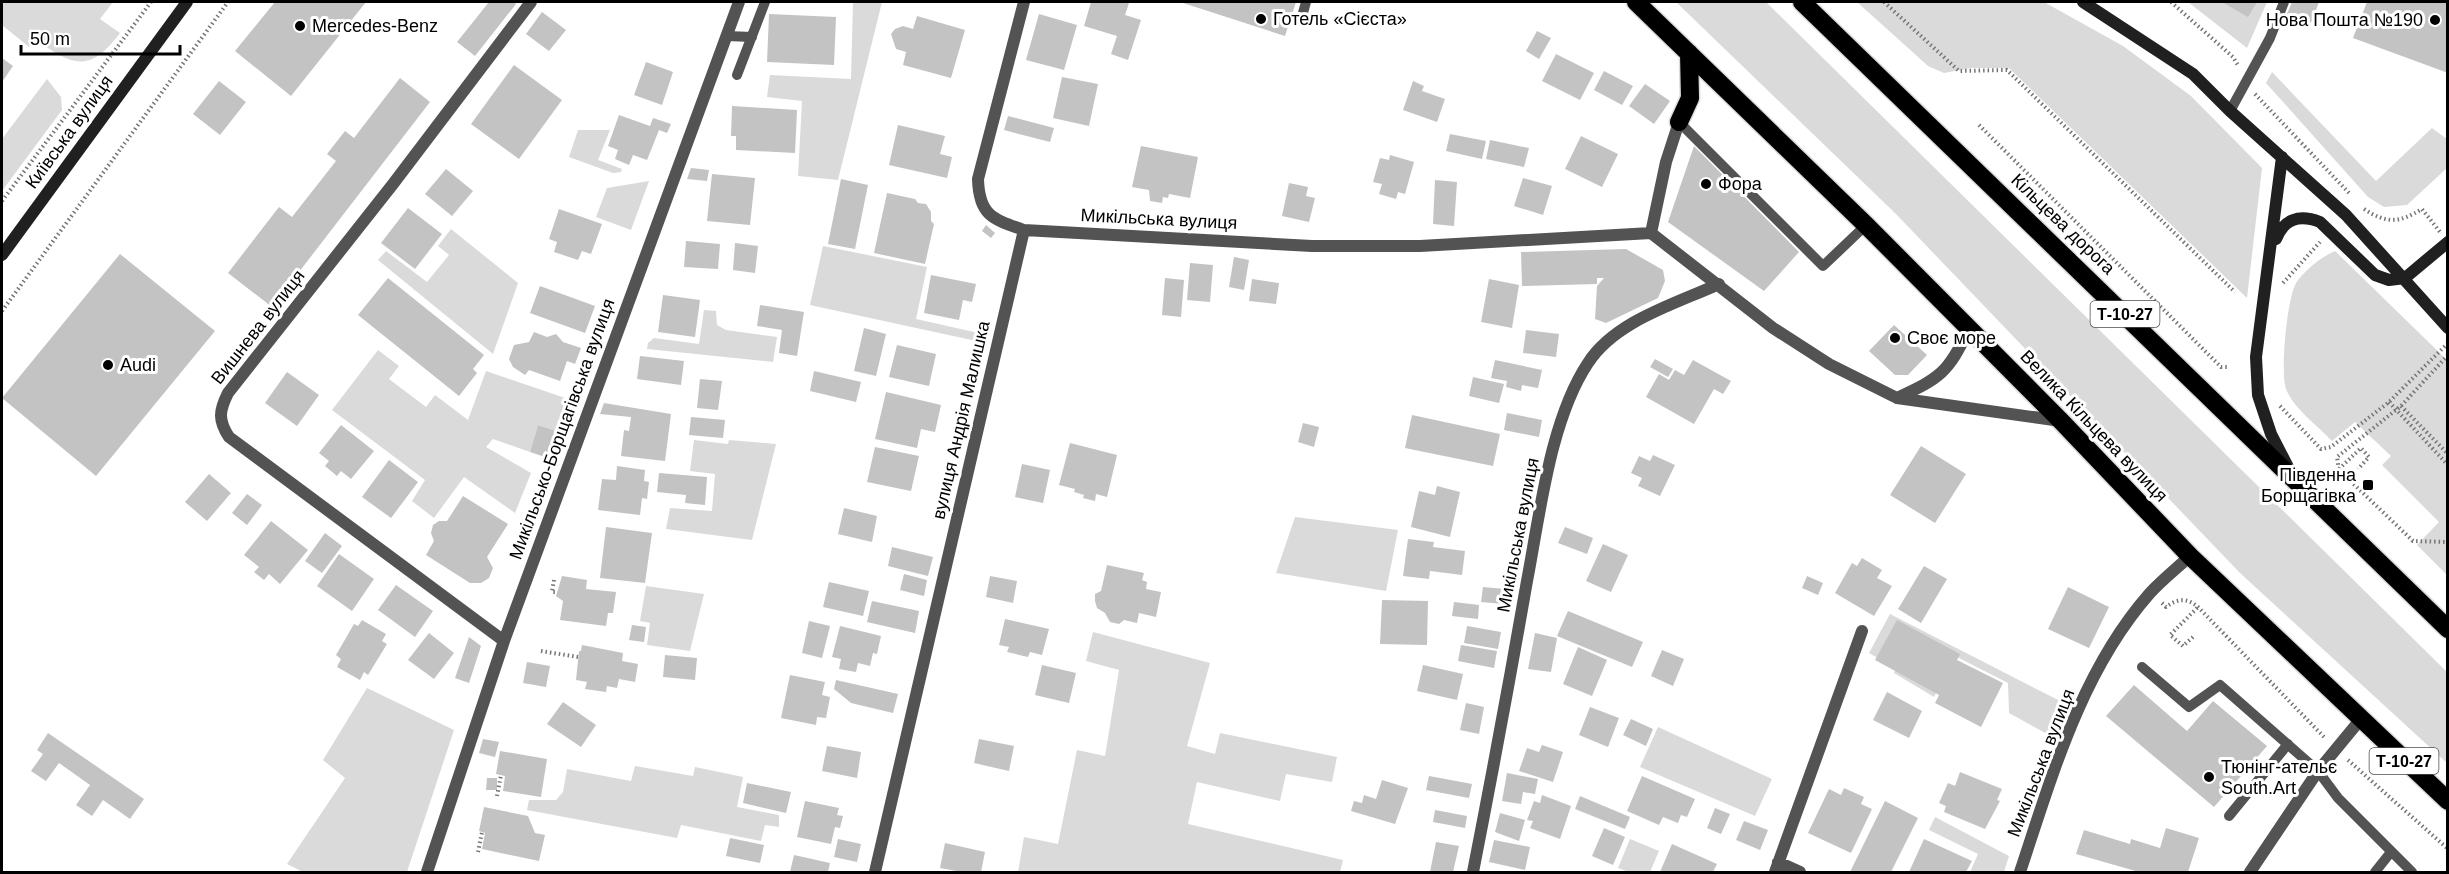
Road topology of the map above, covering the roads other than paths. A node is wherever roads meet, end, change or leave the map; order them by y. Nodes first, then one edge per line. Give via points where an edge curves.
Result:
1 (188, 2) edge
2 (531, 2) edge
3 (739, 2) edge
4 (765, 2) edge
5 (1024, 2) edge
6 (1306, 2) edge
7 (1636, 2) edge
8 (1802, 2) edge
9 (2082, 2) edge
10 (2284, 2) edge
11 (1811, 8) edge
12 (1301, 20) dead end
13 (727, 36) junction
14 (752, 37) junction
15 (1689, 52) junction
16 (737, 75) dead end
17 (2230, 111) junction
18 (1679, 122) junction
19 (2282, 158) junction
20 (1866, 225) junction
21 (1024, 230) junction
22 (1651, 233) junction
23 (2448, 242) edge
24 (2270, 252) junction
25 (2, 255) edge
26 (2405, 278) junction
27 (1719, 284) junction
28 (2448, 328) edge
29 (1969, 329) junction
30 (1897, 398) junction
31 (2061, 421) junction
32 (2292, 477) junction
33 (2190, 556) junction
34 (2448, 629) edge
35 (1862, 631) dead end
36 (504, 641) junction
37 (2142, 667) dead end
38 (2360, 720) junction
39 (2288, 744) junction
40 (2318, 771) junction
41 (2448, 801) edge
42 (2229, 816) dead end
43 (2391, 852) junction
44 (1777, 867) edge
45 (427, 873) edge
46 (875, 873) edge
47 (1473, 873) edge
48 (1800, 873) edge
49 (2020, 873) edge
50 (2250, 873) edge
51 (2375, 873) edge
52 (2412, 873) edge

1 - 25 main road, Київська вулиця
2 - 36 street, Вишнева вулиця via 228,393 219,411 229,438
3 - 13 street, Микільсько-Борщагівська вулиця
4 - 14 lane
5 - 21 street via 978,179 978,197 996,220
6 - 12 lane
7 - 15 highway, Велика Кільцева вулиця / Т-10-27
8 - 11 highway, Кільцева дорога / Т-10-27
9 - 17 main road via 2193,74
10 - 17 lane via 2270,38
11 - 32 highway, Кільцева дорога / Т-10-27
13 - 14 lane
13 - 36 street, Микільсько-Борщагівська вулиця
14 - 16 lane
15 - 18 highway via 1690,98
15 - 20 highway, Велика Кільцева вулиця / Т-10-27
17 - 19 main road
18 - 20 lane via 1823,266
18 - 22 street
19 - 24 main road
19 - 26 main road via 2346,215
20 - 29 highway, Велика Кільцева вулиця / Т-10-27
21 - 22 street, Микільська вулиця via 1312,246 1420,246
21 - 46 street, вулиця Андрія Малишка
22 - 27 street
23 - 26 main road
24 - 26 main road via 2280,228 2291,219 2310,218 2320,222 2375,275 2389,280
24 - 32 main road via 2256,357 2258,394 2271,434
26 - 28 main road
27 - 30 street via 1773,328 1829,364
27 - 47 street, Микільська вулиця via 1612,336 1588,362 1569,401 1548,471
29 - 30 street via 1946,370
29 - 31 highway, Велика Кільцева вулиця / Т-10-27
30 - 31 street
31 - 33 highway, Велика Кільцева вулиця / Т-10-27
32 - 34 highway, Кільцева дорога / Т-10-27
33 - 38 highway, Велика Кільцева вулиця / Т-10-27
33 - 49 street, Микільська вулиця via 2151,592 2093,678 2062,749
35 - 44 street
36 - 45 street, Микільсько-Борщагівська вулиця
37 - 39 lane via 2189,707 2220,686
38 - 40 street
38 - 41 highway, Велика Кільцева вулиця / Т-10-27
39 - 40 lane
39 - 42 lane
40 - 43 lane via 2338,798
40 - 50 street
43 - 51 lane
43 - 52 lane
44 - 48 street

